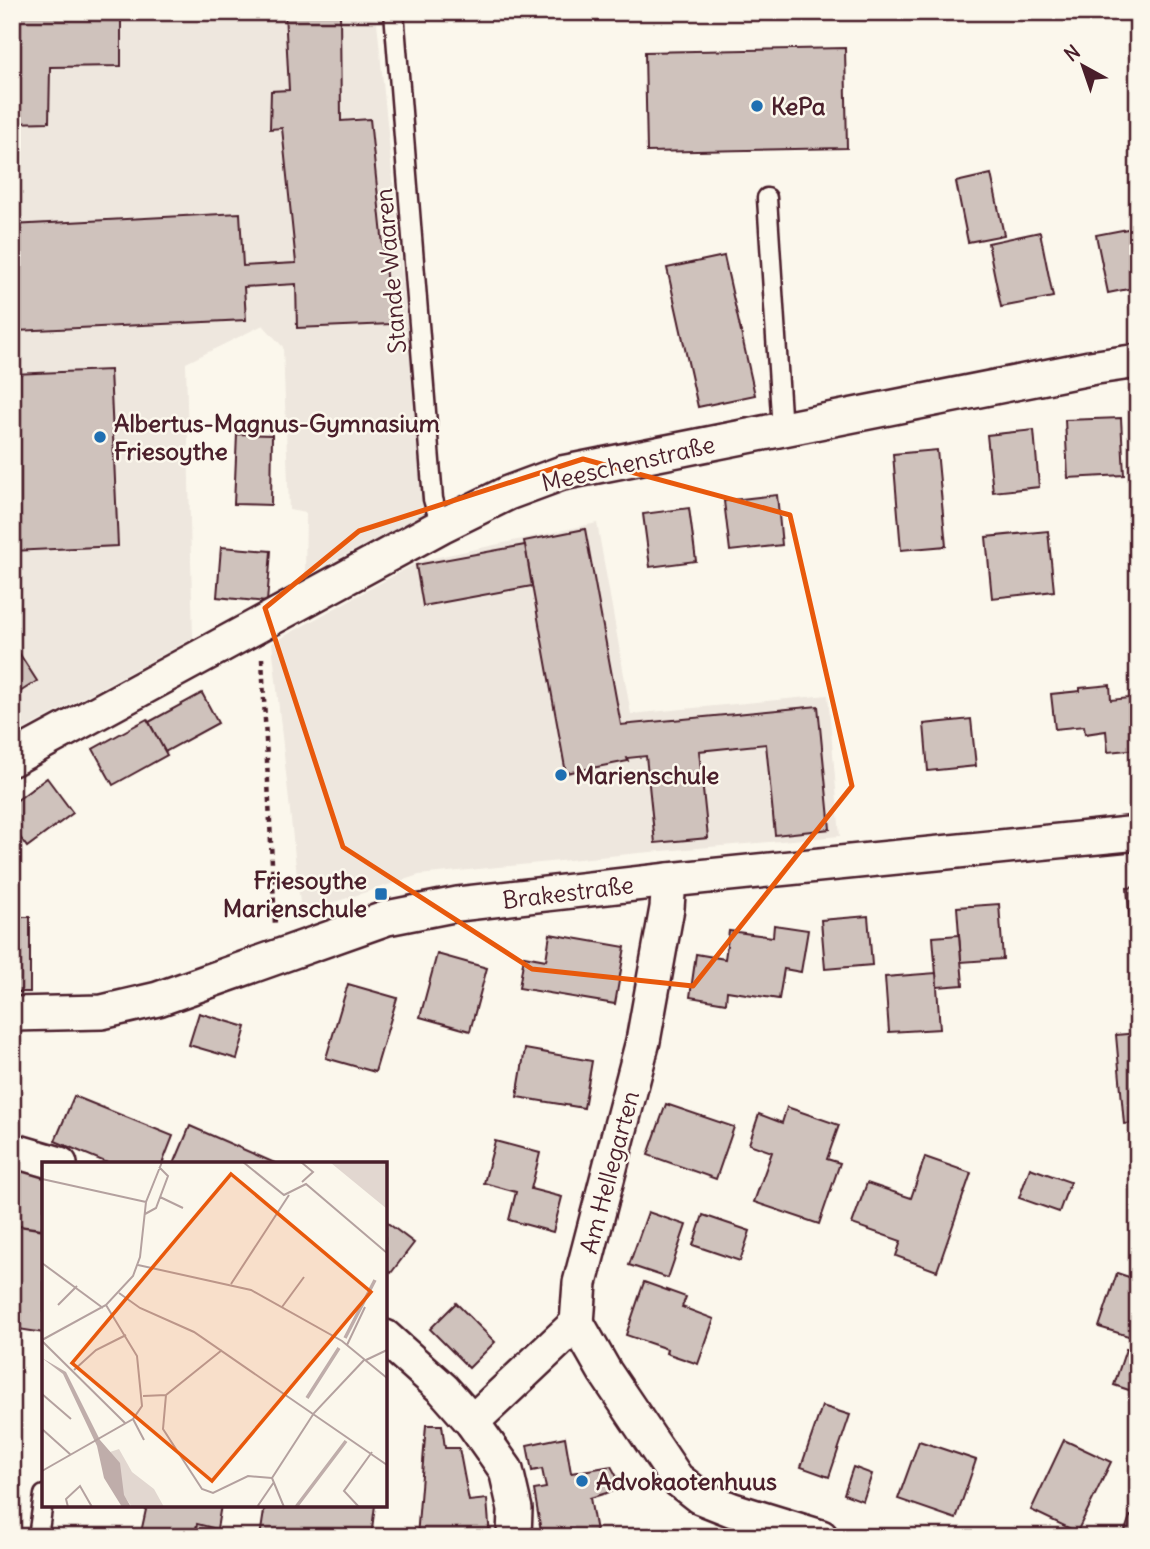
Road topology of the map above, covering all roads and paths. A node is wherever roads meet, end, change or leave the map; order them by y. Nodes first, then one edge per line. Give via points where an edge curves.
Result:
1 (394, 12) edge
2 (767, 198) dead end
3 (1138, 361) edge
4 (782, 430) junction
5 (441, 526) junction
6 (261, 624) junction
7 (12, 760) edge
8 (1138, 833) edge
9 (669, 880) junction
10 (276, 957) junction
11 (12, 1014) edge
12 (12, 1150) edge
13 (53, 1162) edge
14 (577, 1322) junction
15 (387, 1339) edge
16 (472, 1422) junction
17 (42, 1507) edge
18 (38, 1537) edge
19 (514, 1537) edge
20 (821, 1537) edge

1 - 5 lane, Stande Waaren via 433,499
2 - 4 lane
3 - 4 street, Meeschenstraße
4 - 5 street, Meeschenstraße via 562,474 508,492
5 - 6 street, Meeschenstraße
6 - 7 street, Meeschenstraße
6 - 10 path
8 - 9 street, Brakestraße
9 - 10 street, Brakestraße via 458,904 387,918
9 - 14 street, Am Hellegarten via 643,1041 580,1283
10 - 11 street, Brakestraße via 158,999 102,1012
12 - 13 street
14 - 16 street
14 - 20 street via 677,1479 700,1497
15 - 16 street
16 - 19 street via 506,1470 515,1510
17 - 18 lane

